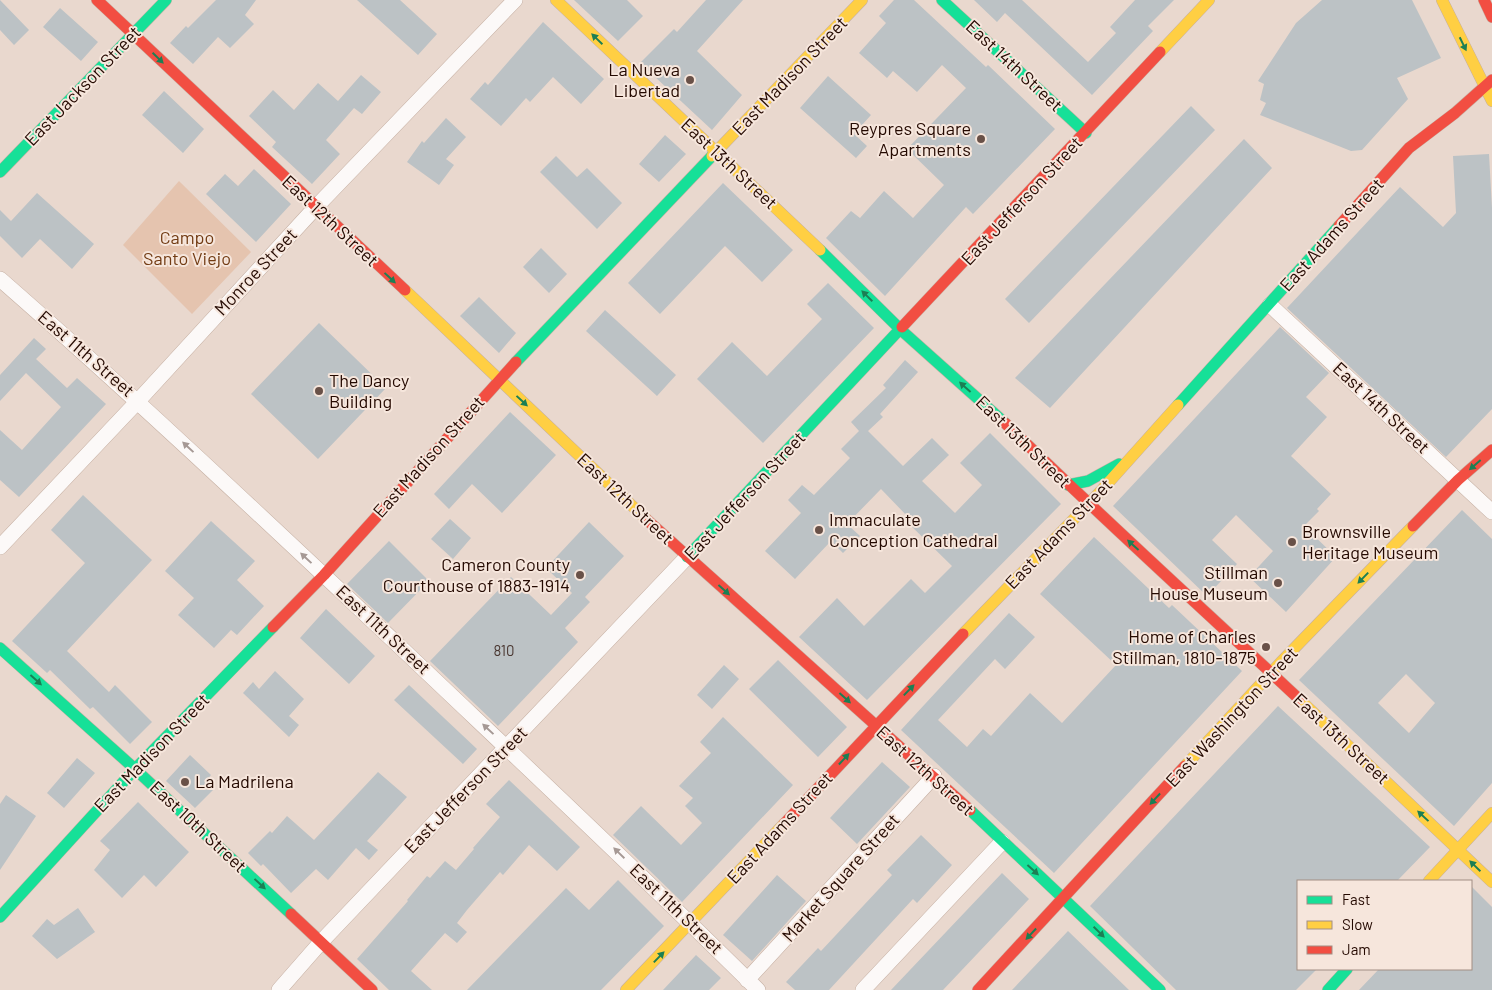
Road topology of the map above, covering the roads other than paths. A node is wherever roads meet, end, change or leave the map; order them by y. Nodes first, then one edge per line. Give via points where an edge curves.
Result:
1 (97, 0) edge
2 (166, 0) edge
3 (515, 0) edge
4 (556, 0) edge
5 (862, 0) edge
6 (942, 0) edge
7 (1209, 0) edge
8 (1442, 0) edge
9 (1484, 0) edge
10 (1492, 17) edge
11 (133, 34) junction
12 (1488, 83) edge
13 (1492, 101) edge
14 (1086, 133) junction
15 (716, 153) junction
16 (0, 172) edge
17 (315, 208) junction
18 (0, 279) edge
19 (1270, 305) junction
20 (901, 330) junction
21 (499, 379) junction
22 (138, 401) junction
23 (1492, 450) edge
24 (1127, 463) junction
25 (1458, 480) junction
26 (1068, 485) junction
27 (1088, 505) junction
28 (1492, 512) edge
29 (0, 547) edge
30 (687, 557) junction
31 (324, 575) junction
32 (0, 648) edge
33 (1271, 673) junction
34 (876, 725) junction
35 (506, 747) junction
36 (136, 769) junction
37 (934, 776) junction
38 (1492, 814) edge
39 (1002, 842) junction
40 (1458, 850) junction
41 (1430, 880) edge
42 (1492, 882) edge
43 (1064, 898) junction
44 (0, 917) edge
45 (692, 923) junction
46 (321, 942) junction
47 (1346, 970) edge
48 (752, 985) edge
49 (279, 990) edge
50 (372, 990) edge
51 (626, 990) edge
52 (863, 990) edge
53 (978, 990) edge
54 (1160, 990) edge
55 (1328, 990) edge

1 - 11 main road, East 12th Street
2 - 11 main road, East Jackson Street
3 - 17 street, Monroe Street
15 -> 4 main road, East 13th Street
5 - 15 main road, East Madison Street
6 - 14 main road, East 14th Street
7 - 14 main road, East Jefferson Street
8 -> 12 main road
9 - 10 main road
11 - 16 main road, East Jackson Street
11 -> 17 main road, East 12th Street
12 - 13 main road
12 - 19 main road, East Adams Street via 1409,148
14 - 20 main road, East Jefferson Street
20 -> 15 main road, East 13th Street
15 - 21 main road, East Madison Street
17 -> 21 main road, East 12th Street
17 - 22 street, Monroe Street
18 - 22 street, East 11th Street
19 - 24 main road, East Adams Street
19 - 25 street, East 14th Street
26 -> 20 main road, East 13th Street via 997,415
20 - 30 main road, East Jefferson Street
21 -> 30 main road, East 12th Street
21 - 31 main road, East Madison Street
22 - 29 street, Monroe Street
31 -> 22 street, East 11th Street
23 -> 25 main road, East Washington Street
24 - 26 main road via 1114,465 1088,480
24 - 27 main road, East Adams Street
25 - 28 street, East 14th Street
25 -> 33 main road, East Washington Street
26 - 27 main road, East 13th Street
33 -> 27 main road, East 13th Street
34 -> 27 main road, East Adams Street
30 -> 34 main road, East 12th Street
30 - 35 street, East Jefferson Street
35 -> 31 street, East 11th Street
31 - 36 main road, East Madison Street
32 -> 36 main road, East 10th Street
40 -> 33 main road, East 13th Street
33 -> 43 main road, East Washington Street
34 - 37 main road, East 12th Street
45 -> 34 main road, East Adams Street
45 -> 35 street, East 11th Street
35 - 46 street, East Jefferson Street
36 - 44 main road, East Madison Street
36 -> 46 main road, East 10th Street
37 - 39 main road, East 12th Street
37 - 48 street, Market Square Street
38 - 40 main road
39 -> 43 main road, East 12th Street
39 - 52 street
40 - 41 main road
42 -> 40 main road, East 13th Street
43 -> 53 main road, East Washington Street
43 -> 54 main road, East 12th Street
45 - 48 street, East 11th Street
51 -> 45 main road, East Adams Street
46 - 49 street, East Jefferson Street
46 - 50 main road, East 10th Street
47 - 55 main road

